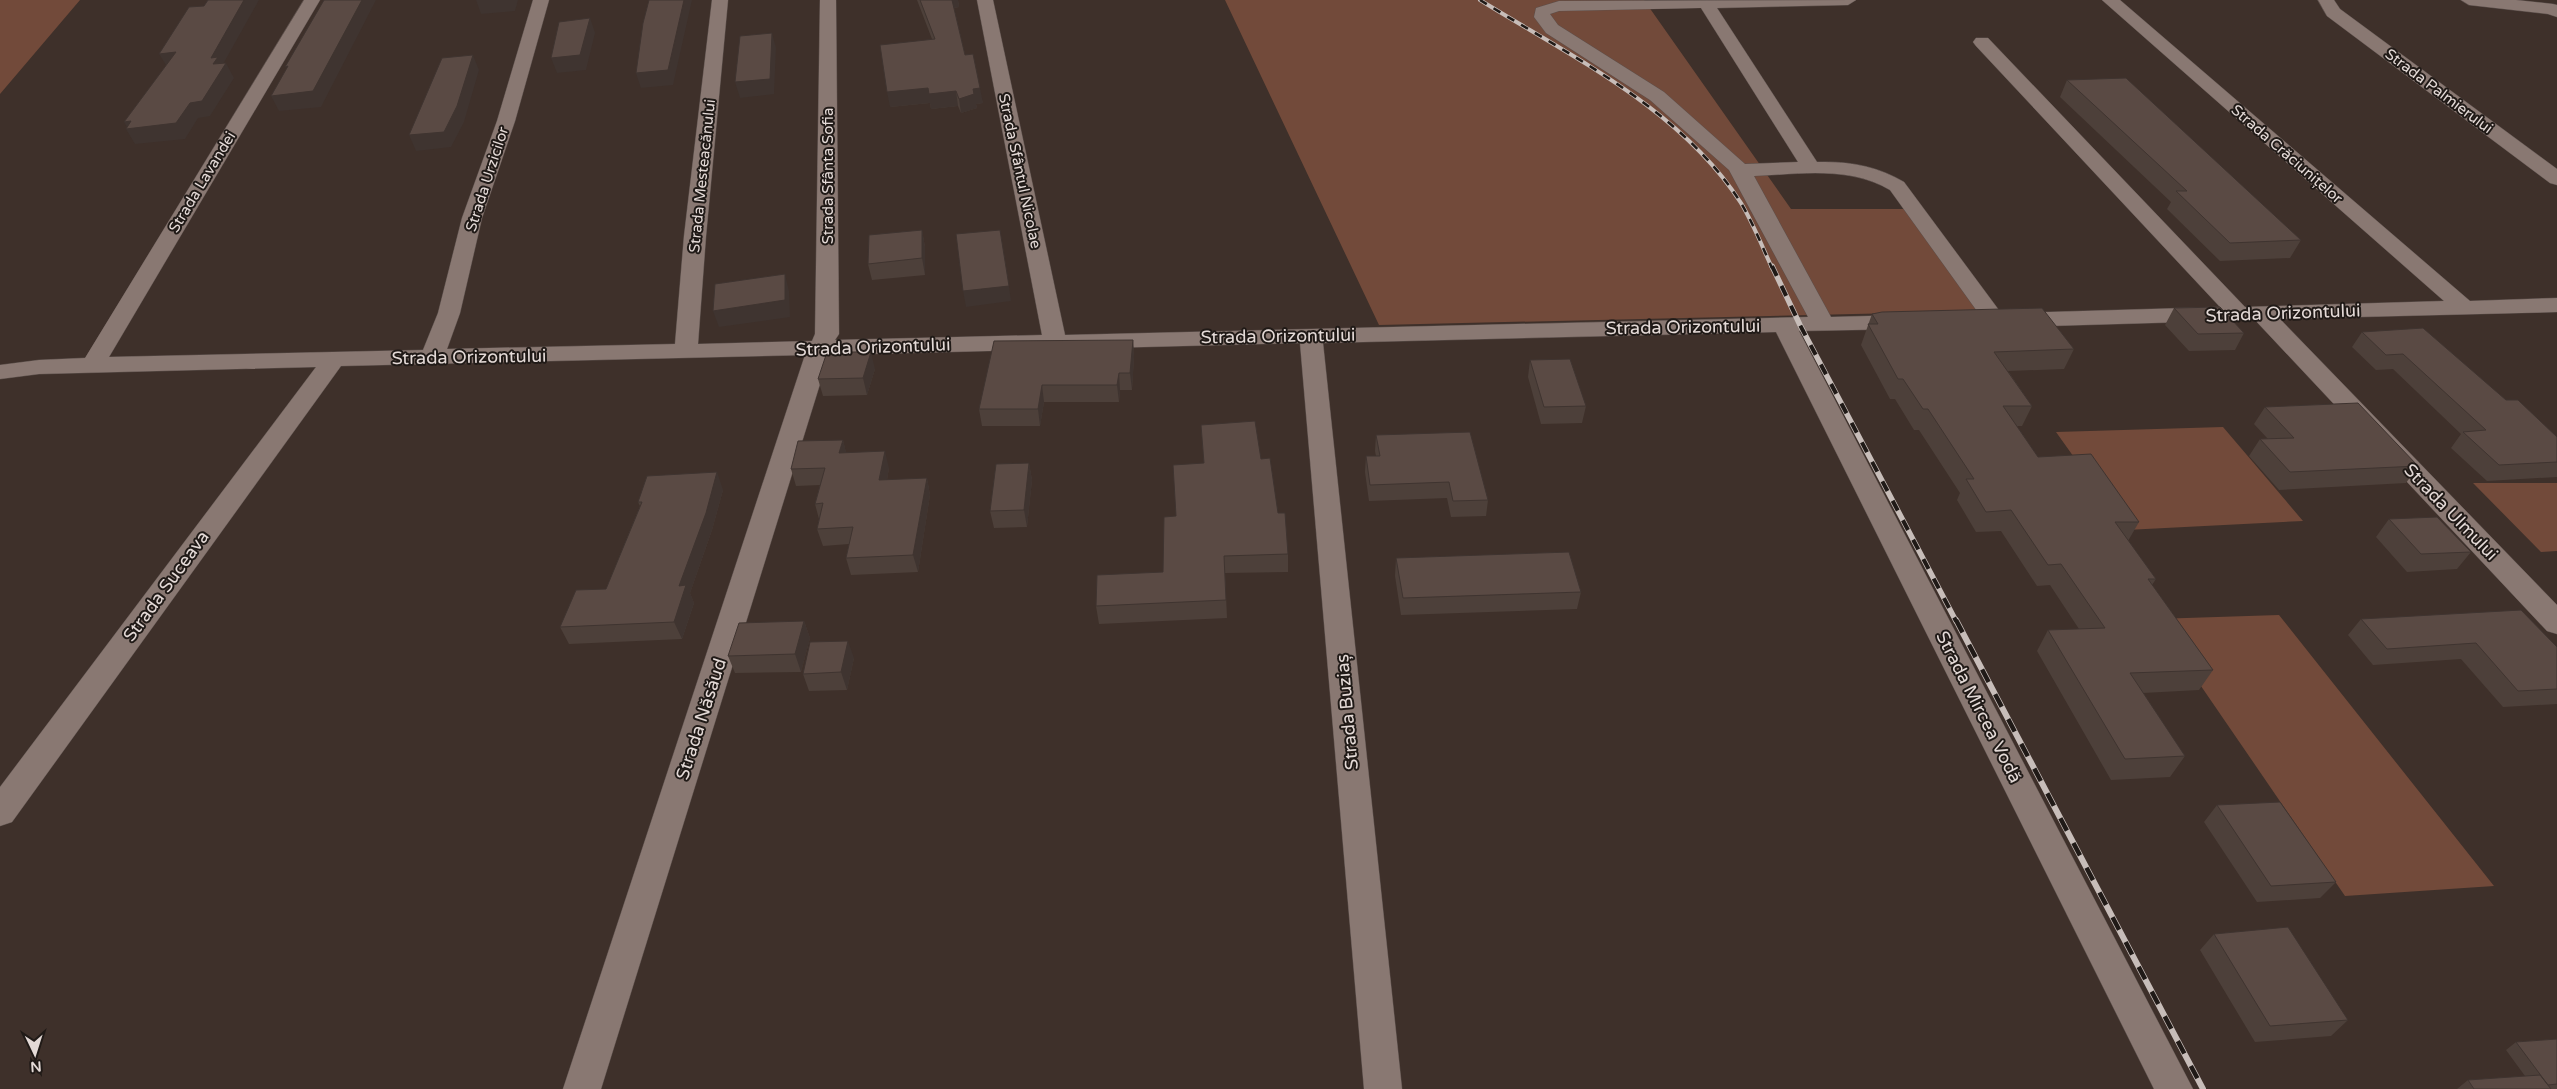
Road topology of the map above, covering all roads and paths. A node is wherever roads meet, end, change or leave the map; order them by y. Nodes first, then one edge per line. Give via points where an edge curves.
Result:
1 (312, 0) edge
2 (541, 0) edge
3 (720, 0) edge
4 (828, 0) edge
5 (985, 0) edge
6 (1848, 0) edge
7 (2110, 0) edge
8 (2326, 0) edge
9 (2469, 0) edge
10 (1705, 2) edge
11 (2556, 10) edge
12 (1982, 42) dead end
13 (1811, 168) junction
14 (1740, 170) junction
15 (2557, 179) edge
16 (2557, 305) edge
17 (2464, 308) junction
18 (2251, 314) junction
19 (1995, 320) junction
20 (1966, 321) edge
21 (1928, 322) edge
22 (1823, 324) junction
23 (1784, 325) junction
24 (1311, 335) junction
25 (1055, 341) junction
26 (819, 349) junction
27 (686, 352) junction
28 (432, 358) junction
29 (332, 360) junction
30 (92, 365) junction
31 (0, 372) edge
32 (2557, 623) edge
33 (0, 812) edge
34 (582, 1089) edge
35 (1383, 1089) edge
36 (2174, 1089) edge

1 - 30 street, Strada Lavandei
2 - 28 street, Strada Urzicilor via 506,120 472,218 449,313
3 - 27 street, Strada Mesteacănului
4 - 26 street, Strada Sfânta Sofia via 827,334
5 - 25 street, Strada Sfântul Nicolae
6 - 10 street
7 - 17 street, Strada Crăciunițelor
8 - 15 street, Strada Palmierului via 2333,12
9 - 11 street
10 - 13 street
10 - 14 street via 1559,6 1542,12 1542,17 1552,29 1657,96
12 - 18 street, Strada Ulmului
13 - 14 street
13 - 19 street via 1852,167 1897,186
14 - 22 street
16 - 17 street, Strada Orizontului
17 - 18 street, Strada Orizontului
18 - 19 street, Strada Orizontului
18 - 32 street, Strada Ulmului
19 - 20 street, Strada Orizontului
21 - 22 street, Strada Orizontului
22 - 23 street, Strada Orizontului
23 - 24 street, Strada Orizontului
23 - 36 street, Strada Mircea Vodă
24 - 25 street, Strada Orizontului
24 - 35 street, Strada Buziaș
25 - 26 street, Strada Orizontului
26 - 27 street, Strada Orizontului
26 - 34 street, Strada Năsăud
27 - 28 street, Strada Orizontului
28 - 29 street, Strada Orizontului
29 - 30 street, Strada Orizontului
29 - 33 street, Strada Suceava
30 - 31 street, Strada Orizontului

